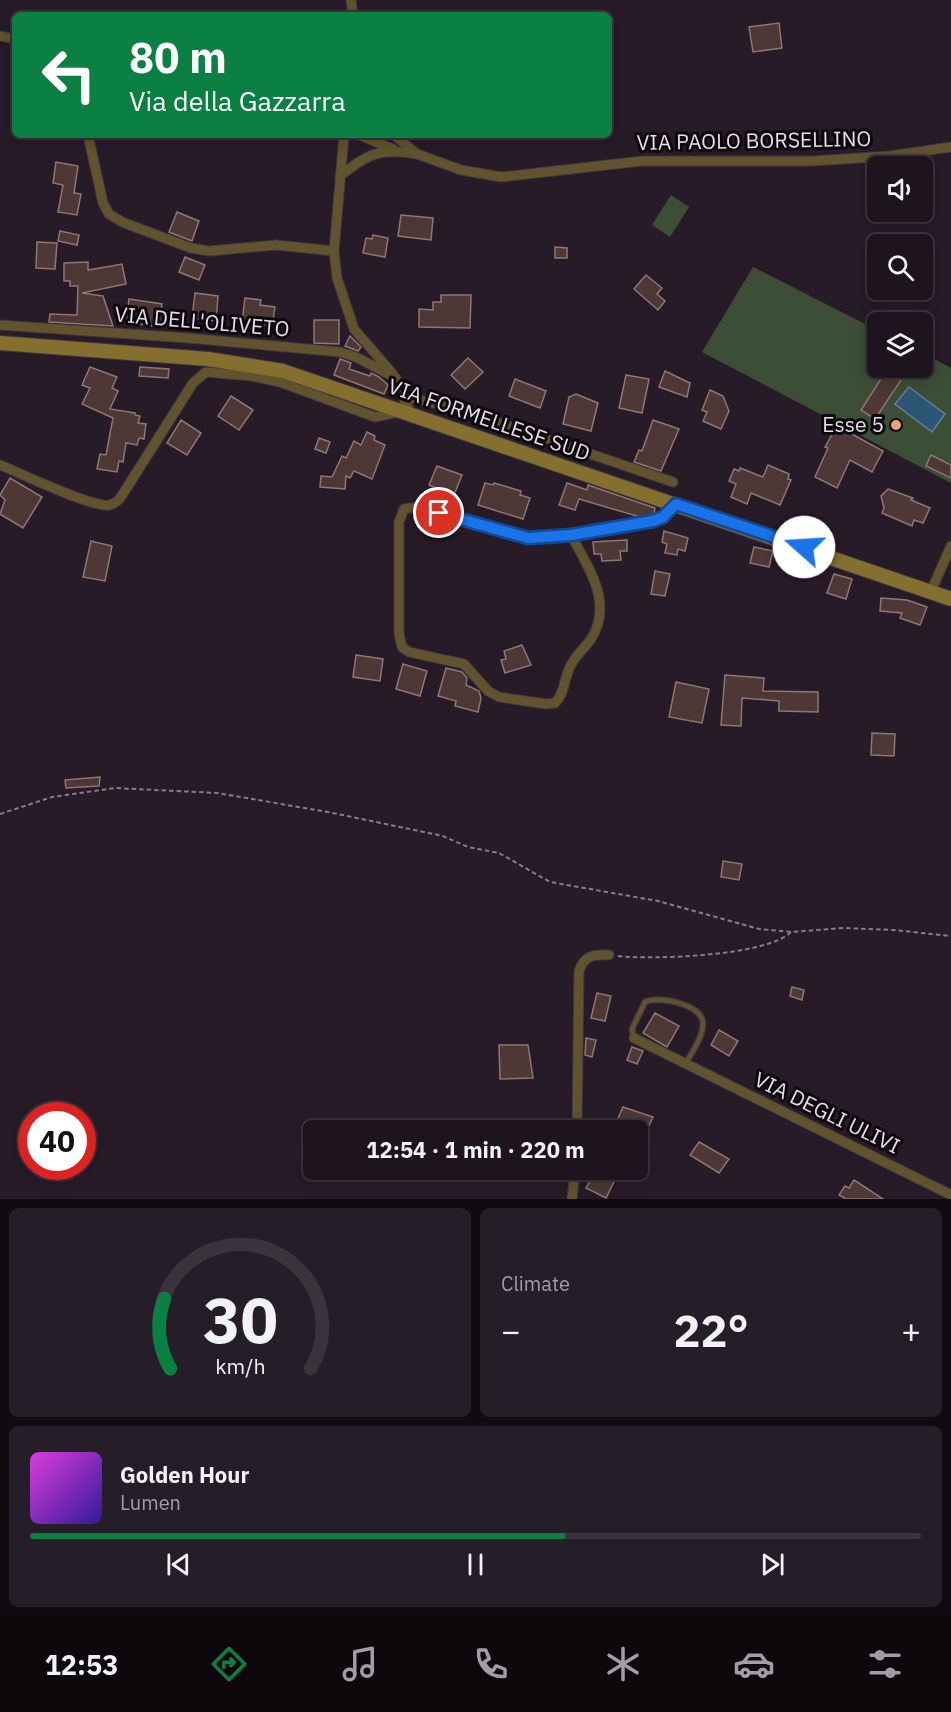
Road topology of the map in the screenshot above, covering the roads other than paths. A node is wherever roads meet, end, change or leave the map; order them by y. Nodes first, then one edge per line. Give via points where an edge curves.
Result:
1 (89, 138) edge
2 (344, 138) edge
3 (366, 138) edge
4 (398, 138) edge
5 (951, 147) edge
6 (394, 150) junction
7 (417, 154) junction
8 (340, 176) junction
9 (334, 251) junction
10 (0, 325) edge
11 (0, 343) edge
12 (396, 378) junction
13 (404, 396) junction
14 (399, 412) junction
15 (413, 418) junction
16 (0, 465) edge
17 (673, 482) dead end
18 (676, 504) junction
19 (571, 535) junction
20 (951, 546) edge
21 (931, 591) junction
22 (951, 598) edge
23 (609, 955) road end
24 (634, 1038) joint
25 (686, 1064) junction
26 (577, 1120) edge
27 (574, 1180) edge
28 (951, 1195) edge
29 (572, 1199) edge

1 - 9 street via 102,200 107,212 117,220 209,251 276,245
2 - 8 street
3 - 6 street
4 - 7 street
5 - 7 street, VIA PAOLO BORSELLINO via 810,161 621,162 501,177 461,170
6 - 7 street
6 - 8 street via 365,158
8 - 9 street
9 - 12 street via 336,273 350,320
10 - 12 street, VIA DELL'OLIVETO via 340,352
11 - 14 street, VIA FORMELLESE SUD via 259,366 306,378
12 - 13 street
13 - 15 street
13 - 17 street via 458,409
14 - 15 street, VIA FORMELLESE SUD
14 - 16 street via 375,417 280,382 206,372 193,382 121,497 112,504 68,493
15 - 18 street, VIA FORMELLESE SUD
18 - 19 street via 653,521
18 - 21 street, VIA FORMELLESE SUD
19 - 19 street via 523,538 462,518 417,508 404,510 399,522 402,647 464,664 495,696 555,703 572,663 594,633 600,612 595,580
20 - 21 street
21 - 22 street, VIA FORMELLESE SUD
23 - 26 street via 589,956 579,971
24 - 25 street, VIA DEGLI ULIVI
24 - 25 lane, VIA DEGLI ULIVI via 632,1029 645,1002 664,999 684,1005 703,1022
25 - 28 street, VIA DEGLI ULIVI
27 - 29 street

